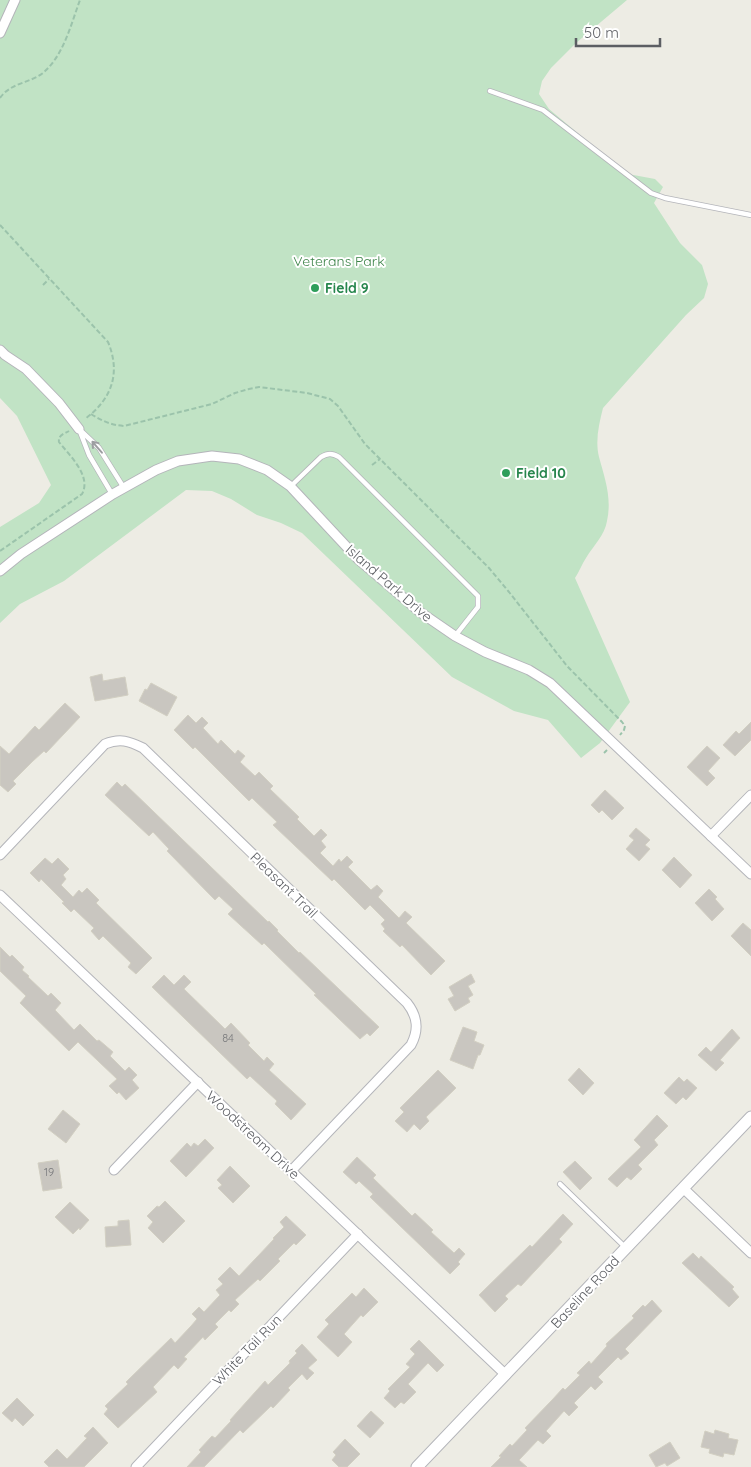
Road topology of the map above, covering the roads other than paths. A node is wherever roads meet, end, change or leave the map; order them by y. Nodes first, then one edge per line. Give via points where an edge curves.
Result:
1 (14, 0) edge
2 (0, 33) edge
3 (490, 91) dead end
4 (751, 215) edge
5 (0, 350) edge
6 (78, 427) junction
7 (290, 486) junction
8 (124, 488) junction
9 (112, 494) junction
10 (0, 571) edge
11 (455, 636) junction
12 (751, 794) edge
13 (711, 836) junction
14 (0, 855) edge
15 (751, 874) edge
16 (0, 895) edge
17 (198, 1082) junction
18 (751, 1117) edge
19 (114, 1170) dead end
20 (291, 1171) junction
21 (560, 1184) dead end
22 (683, 1188) junction
23 (358, 1234) junction
24 (626, 1248) junction
25 (751, 1253) edge
26 (506, 1375) junction
27 (136, 1467) edge
28 (417, 1467) edge

1 - 2 street
3 - 4 lane via 542,110 650,193
5 - 6 street via 26,369
8 -> 6 lane via 99,448
6 - 9 lane via 89,455
7 - 8 street, Island Park Drive via 267,470 239,459 212,456 178,461
7 - 11 street, Island Park Drive via 358,559 420,612
7 - 11 lane via 326,454 339,457 478,596 478,607
8 - 9 street, Island Park Drive
9 - 10 street, Island Park Drive
11 - 13 street, Island Park Drive via 550,683
12 - 13 street
13 - 15 street, Island Park Drive
14 - 20 street, Pleasant Trail via 104,744 114,740 132,743 143,748 407,1003 416,1017 417,1027 411,1045
16 - 17 street, Woodstream Drive
17 - 19 street
17 - 20 street, Woodstream Drive
18 - 22 street, Baseline Road
20 - 23 street, Woodstream Drive
21 - 24 lane
22 - 24 street, Baseline Road
22 - 25 street
23 - 26 street, Woodstream Drive
23 - 27 street, White Tail Run
24 - 26 street, Baseline Road
26 - 28 street, Baseline Road

